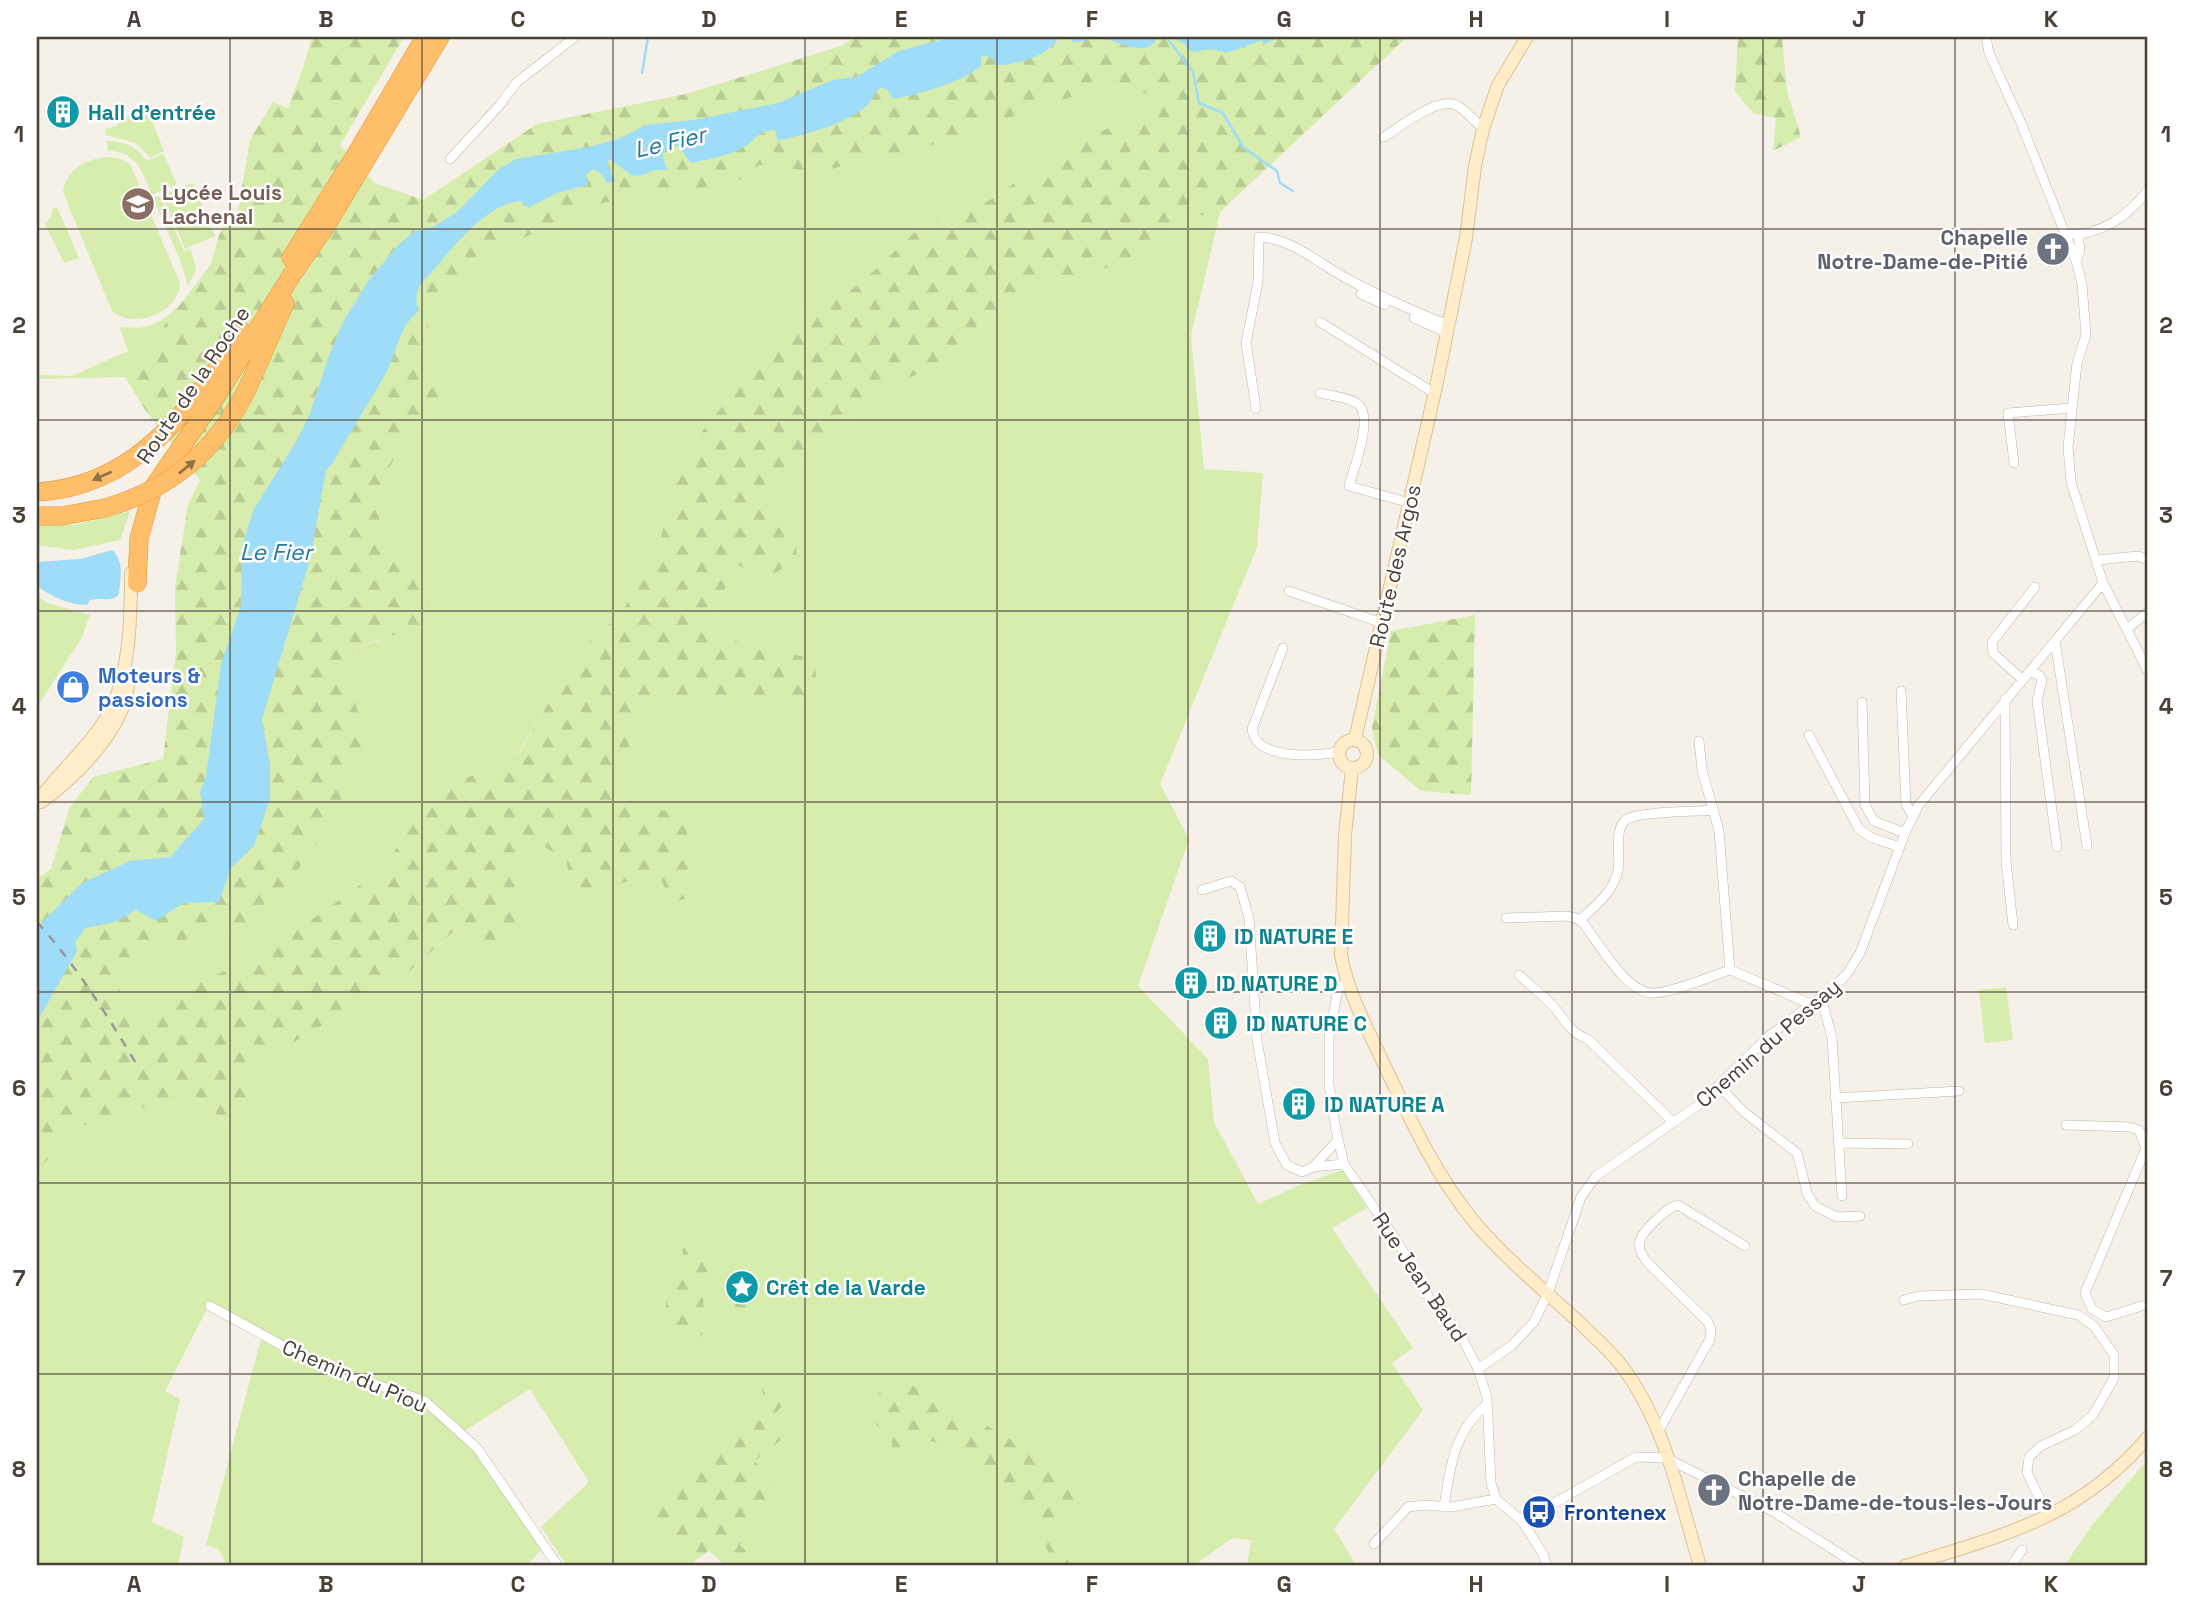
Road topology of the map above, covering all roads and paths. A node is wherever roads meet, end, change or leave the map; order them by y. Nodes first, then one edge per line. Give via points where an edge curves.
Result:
1 (425, 37) edge
2 (440, 37) edge
3 (575, 37) edge
4 (1527, 37) edge
5 (1986, 37) edge
6 (1483, 129) junction
7 (1384, 137) dead end
8 (450, 159) dead end
9 (2148, 190) edge
10 (326, 227) junction
11 (2066, 234) junction
12 (2078, 235) junction
13 (2076, 261) junction
14 (1361, 294) dead end
15 (1320, 322) dead end
16 (249, 323) junction
17 (1448, 329) junction
18 (1320, 393) dead end
19 (1434, 393) junction
20 (1256, 408) dead end
21 (2072, 408) junction
22 (2014, 463) dead end
23 (37, 492) edge
24 (1410, 503) junction
25 (37, 516) edge
26 (133, 531) joint
27 (2148, 560) edge
28 (2097, 561) junction
29 (137, 583) joint
30 (2103, 583) junction
31 (2035, 586) dead end
32 (1289, 590) dead end
33 (2148, 612) edge
34 (1382, 623) junction
35 (2127, 629) junction
36 (2055, 641) junction
37 (1283, 648) dead end
38 (2148, 671) edge
39 (2026, 676) junction
40 (1901, 691) dead end
41 (2005, 699) junction
42 (1862, 702) dead end
43 (1809, 735) dead end
44 (1355, 739) junction
45 (1699, 741) dead end
46 (1338, 752) junction
47 (1352, 769) junction
48 (37, 804) edge
49 (1713, 810) junction
50 (1913, 816) junction
51 (1905, 833) junction
52 (2057, 846) dead end
53 (2087, 846) dead end
54 (1900, 847) junction
55 (1202, 890) dead end
56 (1506, 918) dead end
57 (1580, 920) junction
58 (2013, 925) dead end
59 (1730, 970) junction
60 (1519, 975) dead end
61 (1347, 981) junction
62 (1821, 996) junction
63 (1811, 1004) junction
64 (1719, 1086) junction
65 (1959, 1091) dead end
66 (1835, 1098) junction
67 (1673, 1122) junction
68 (2066, 1125) dead end
69 (1338, 1140) junction
70 (1838, 1143) junction
71 (1908, 1144) dead end
72 (1344, 1164) junction
73 (1313, 1167) junction
74 (1842, 1196) dead end
75 (1860, 1216) dead end
76 (1745, 1246) dead end
77 (1548, 1293) junction
78 (1904, 1300) dead end
79 (2148, 1304) edge
80 (210, 1306) dead end
81 (1478, 1369) junction
82 (1487, 1404) junction
83 (1658, 1432) junction
84 (2148, 1437) edge
85 (1666, 1458) junction
86 (1496, 1499) junction
87 (1444, 1507) junction
88 (2048, 1517) junction
89 (1522, 1521) junction
90 (1374, 1544) dead end
91 (2022, 1549) dead end
92 (558, 1566) edge
93 (1547, 1566) edge
94 (1700, 1566) edge
95 (1859, 1566) edge
96 (1905, 1566) edge
97 (2011, 1566) edge

1 - 16 highway
2 - 10 highway
3 - 8 street via 517,82
4 - 6 street, Route des Argos via 1498,85
5 - 11 street
6 - 7 street via 1449,102 1433,106
6 - 17 street, Route des Argos
9 - 12 street via 2120,219
25 -> 10 highway, bridge via 105,508 156,488 191,464 225,428
10 - 29 highway, Route de la Roche via 153,488 139,539
11 - 12 street
11 - 13 street
12 - 13 street
13 - 21 street via 2086,334
14 - 17 street
15 - 19 street
16 -> 23 highway via 196,397 156,442 85,484
16 - 26 highway, Route de la Roche via 207,398 151,475
17 - 19 street, Route des Argos
17 - 20 street via 1278,238 1259,237 1258,282 1247,343
18 - 24 street via 1356,402 1366,421 1349,486
19 - 24 street, Route des Argos
21 - 22 street via 2008,413
21 - 28 street via 2071,482
24 - 34 street, Route des Argos
26 - 48 street, Route de la Roche via 131,611 114,703 88,743
27 - 28 street via 2138,556
28 - 30 street
29 - 48 street, Route de la Roche via 134,649 123,706 113,726 68,781
30 - 35 street
30 - 36 street, Chemin du Pessay
31 - 39 street via 1992,642 1993,653
32 - 34 street
33 - 35 street
34 - 44 street, Route des Argos
35 - 38 street
36 - 39 street, Chemin du Pessay
36 - 53 street
37 - 46 street via 1252,729 1256,741 1275,752
39 - 41 street, Chemin du Pessay
39 - 52 street via 2039,675 2042,680 2037,701
40 - 50 street via 1906,804
41 - 50 street, Chemin du Pessay
41 - 58 street via 2006,861
42 - 51 street via 1865,805 1874,821
43 - 54 street via 1859,829
44 - 46 street via 1343,743
44 - 47 street via 1366,747 1367,756 1363,765
45 - 49 street
46 - 47 street via 1339,760
47 - 61 street via 1341,955
49 - 57 street via 1625,821 1614,882
49 - 59 street via 1719,831
50 - 51 street, Chemin du Pessay
51 - 54 street, Chemin du Pessay
54 - 62 street, Chemin du Pessay via 1860,953 1847,974
55 - 73 street via 1231,881 1245,897 1257,1040 1275,1143 1287,1165 1302,1172
56 - 57 street via 1566,916
57 - 59 street via 1626,979 1641,991 1661,992
59 - 63 street
60 - 67 street via 1554,1007 1566,1026 1589,1040
61 - 69 street, Rue Jean Baud via 1338,989 1329,1037 1329,1085
61 - 77 street via 1420,1139 1447,1183 1476,1224
62 - 63 street, Chemin du Pessay
62 - 66 street via 1832,1038
63 - 64 street, Chemin du Pessay via 1769,1036
64 - 67 street, Chemin du Pessay
64 - 75 street via 1797,1153 1815,1206 1837,1217
65 - 66 street
66 - 70 street
67 - 77 street, Chemin du Pessay via 1609,1164 1588,1186
68 - 79 street via 2139,1130 2146,1148 2085,1293 2092,1309 2106,1317
69 - 72 street, Rue Jean Baud
69 - 73 street
70 - 71 street
70 - 74 street
72 - 73 street
72 - 81 street, Rue Jean Baud
76 - 83 street via 1678,1205 1642,1235 1641,1254 1711,1330
77 - 81 street, Chemin du Pessay via 1524,1334
77 - 83 street via 1623,1368
78 - 88 street via 1981,1294 2078,1315 2094,1326 2114,1355 2114,1378 2093,1415 2029,1457 2027,1472
80 - 92 street, Chemin du Piou via 318,1365 425,1401 477,1448
81 - 82 street, Rue Jean Baud
82 - 86 street, Rue Jean Baud
82 - 87 street via 1459,1436
83 - 85 street
84 - 88 street via 2098,1486
85 - 89 street via 1636,1457
85 - 94 street
85 - 95 street via 1774,1512
86 - 87 street
86 - 89 street
87 - 90 street via 1408,1507
88 - 96 street
89 - 93 street
91 - 97 street

